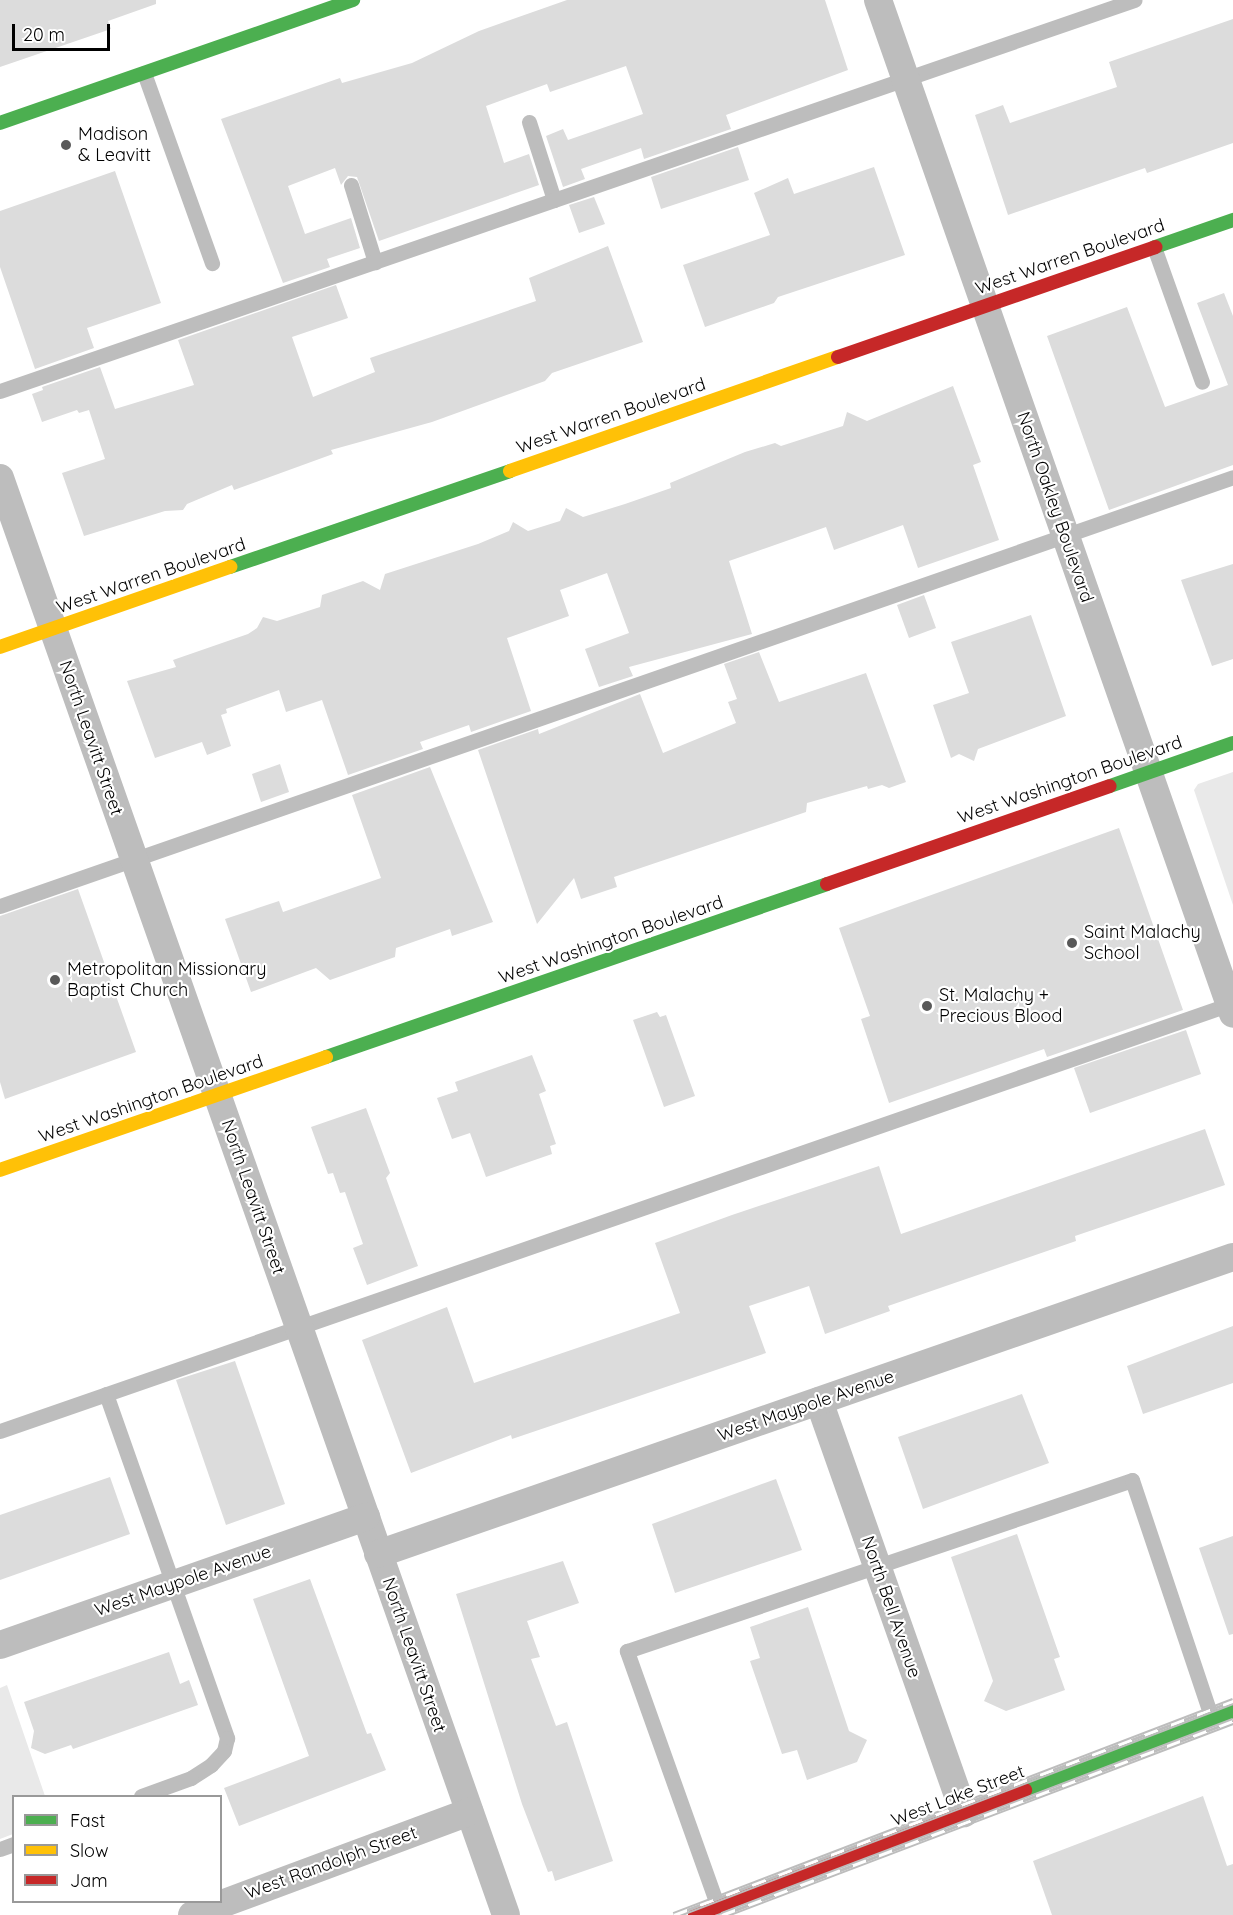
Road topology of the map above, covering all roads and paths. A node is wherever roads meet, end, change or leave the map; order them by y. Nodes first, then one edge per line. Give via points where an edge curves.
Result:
1 (353, 0) edge
2 (878, 0) edge
3 (1134, 0) edge
4 (144, 73) junction
5 (906, 79) junction
6 (0, 123) edge
7 (529, 123) dead end
8 (351, 185) dead end
9 (554, 200) junction
10 (1233, 220) edge
11 (1154, 248) junction
12 (375, 262) junction
13 (212, 263) dead end
14 (985, 306) junction
15 (1202, 382) dead end
16 (0, 391) edge
17 (1233, 477) edge
18 (0, 478) edge
19 (1066, 536) junction
20 (53, 629) junction
21 (0, 647) edge
22 (1233, 743) edge
23 (1149, 772) junction
24 (134, 859) junction
25 (0, 906) edge
26 (1231, 1009) edge
27 (217, 1095) junction
28 (0, 1170) edge
29 (1233, 1257) edge
30 (299, 1327) junction
31 (106, 1394) junction
32 (819, 1401) junction
33 (0, 1431) edge
34 (366, 1517) junction
35 (378, 1554) junction
36 (877, 1566) junction
37 (173, 1584) junction
38 (0, 1645) edge
39 (1233, 1711) edge
40 (1212, 1719) junction
41 (145, 1795) edge
42 (469, 1812) junction
43 (964, 1813) junction
44 (717, 1906) junction
45 (192, 1915) edge
46 (506, 1915) edge
47 (695, 1915) edge

1 - 4 street
2 - 5 street, North Oakley Boulevard
3 - 5 lane
4 - 6 street
4 - 13 lane
5 - 9 lane
5 - 14 street, North Oakley Boulevard
7 - 9 lane
8 - 12 lane
9 - 12 lane
10 - 11 street, West Warren Boulevard
11 - 14 street, West Warren Boulevard
11 - 15 lane
12 - 16 lane
14 - 19 street, North Oakley Boulevard
14 - 20 street, West Warren Boulevard
17 - 19 lane
18 - 20 street, North Leavitt Street
19 - 23 street, North Oakley Boulevard
19 - 24 lane
20 - 21 street, West Warren Boulevard
20 - 24 street, North Leavitt Street
22 - 23 street, West Washington Boulevard
23 - 26 street, North Oakley Boulevard
23 - 27 street, West Washington Boulevard
24 - 25 lane
24 - 27 street, North Leavitt Street
26 - 30 lane
27 - 28 street, West Washington Boulevard
27 - 30 street, North Leavitt Street
29 - 32 street, West Maypole Avenue
30 - 31 lane
30 - 34 street, North Leavitt Street
31 - 33 lane
31 - 37 lane
32 - 35 street, West Maypole Avenue
32 - 36 street, North Bell Avenue
34 - 35 street, North Leavitt Street
34 - 37 street, West Maypole Avenue
35 - 42 street, North Leavitt Street
36 - 40 lane via 1132,1480
36 - 43 street, North Bell Avenue
36 - 44 lane via 627,1652
37 - 38 street, West Maypole Avenue
37 - 41 lane via 227,1738 224,1750 212,1765
39 - 40 street, West Lake Street
40 - 43 street, West Lake Street
42 - 45 street, West Randolph Street
42 - 46 street, North Leavitt Street
43 - 44 street, West Lake Street
44 - 47 street, West Lake Street

